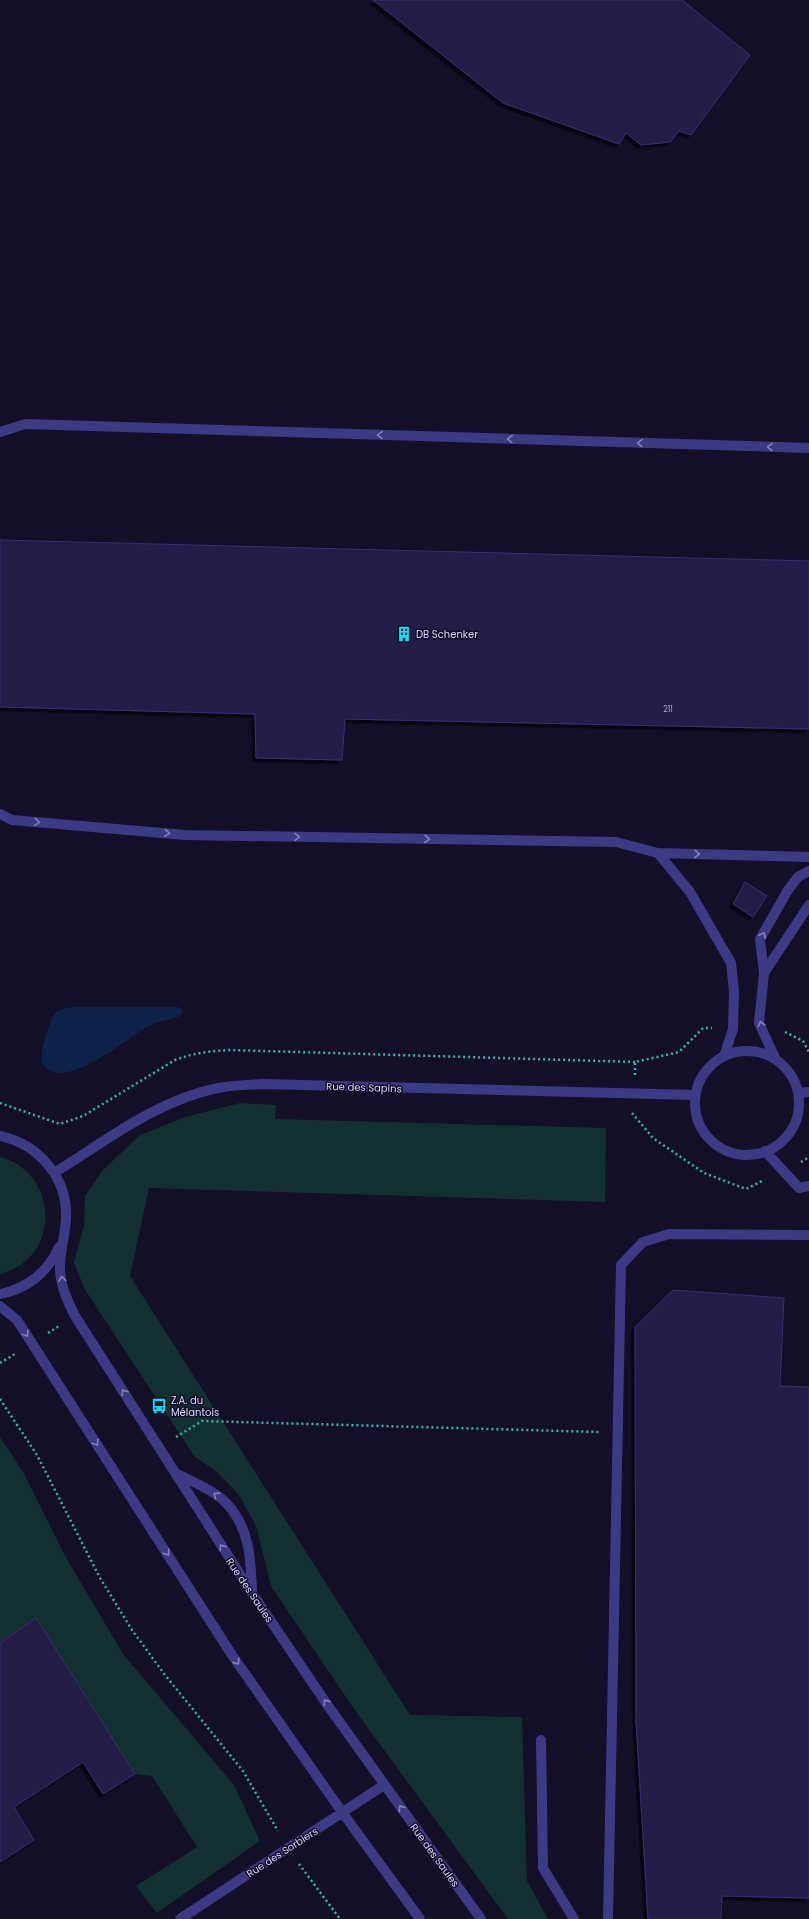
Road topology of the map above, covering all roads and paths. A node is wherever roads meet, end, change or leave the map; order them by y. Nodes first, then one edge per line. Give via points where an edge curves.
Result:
1 (0, 432) edge
2 (809, 448) edge
3 (0, 814) edge
4 (658, 853) junction
5 (809, 857) edge
6 (809, 871) edge
7 (809, 905) edge
8 (764, 973) junction
9 (724, 1056) junction
10 (776, 1060) junction
11 (809, 1092) edge
12 (798, 1093) junction
13 (634, 1095) junction
14 (695, 1095) junction
15 (0, 1136) edge
16 (766, 1151) junction
17 (809, 1157) edge
18 (783, 1171) junction
19 (54, 1173) junction
20 (809, 1186) edge
21 (809, 1235) edge
22 (62, 1242) junction
23 (0, 1294) edge
24 (0, 1306) edge
25 (0, 1399) edge
26 (618, 1433) junction
27 (158, 1447) junction
28 (175, 1473) junction
29 (252, 1593) junction
30 (541, 1740) dead end
31 (384, 1784) junction
32 (342, 1812) junction
33 (287, 1848) junction
34 (180, 1919) edge
35 (340, 1919) edge
36 (420, 1919) edge
37 (481, 1919) edge
38 (574, 1919) edge
39 (608, 1919) edge

2 -> 1 street via 26,424
3 -> 4 street via 12,820 185,835 616,842
4 -> 5 street
4 - 9 street via 690,892 731,963 734,991 733,1029
8 -> 6 street via 760,939 788,890 798,877
7 - 8 street
10 -> 8 street via 759,1023
9 - 10 street via 751,1051
9 - 14 street via 713,1063 705,1073
10 - 12 street via 790,1074
11 - 12 street
12 - 16 street via 798,1110 792,1128 781,1142
13 - 14 street, Rue des Sapins
13 - 18 path via 631,1111 653,1138 704,1174 746,1189
13 - 19 street, Rue des Sapins via 263,1084 219,1087 162,1107
14 - 16 street via 698,1122 714,1144 739,1154
15 - 19 street, Rue des Saules via 32,1149
16 - 18 street
17 - 18 path
18 - 20 street via 799,1188
19 - 22 street, Rue des Saules via 65,1203
21 - 26 street via 669,1234 643,1242 621,1264
22 - 23 street, Rue des Saules via 41,1274 19,1289
27 -> 22 street, Rue des Saules via 75,1316 66,1297 61,1279
24 -> 32 street via 17,1320 232,1655
25 - 33 path via 37,1455 114,1601 165,1674 243,1771
26 - 27 path via 202,1421
26 - 39 street
27 - 28 street, Rue des Saules
29 -> 28 street, Rue des Saules
29 -> 28 street via 250,1549 242,1527 222,1500
31 -> 29 street, Rue des Saules
30 - 38 street via 543,1868
31 - 32 street, Rue des Sorbiers
37 -> 31 street, Rue des Saules
32 - 33 street, Rue des Sorbiers
32 - 36 street
33 - 34 street, Rue des Sorbiers
33 - 35 path

